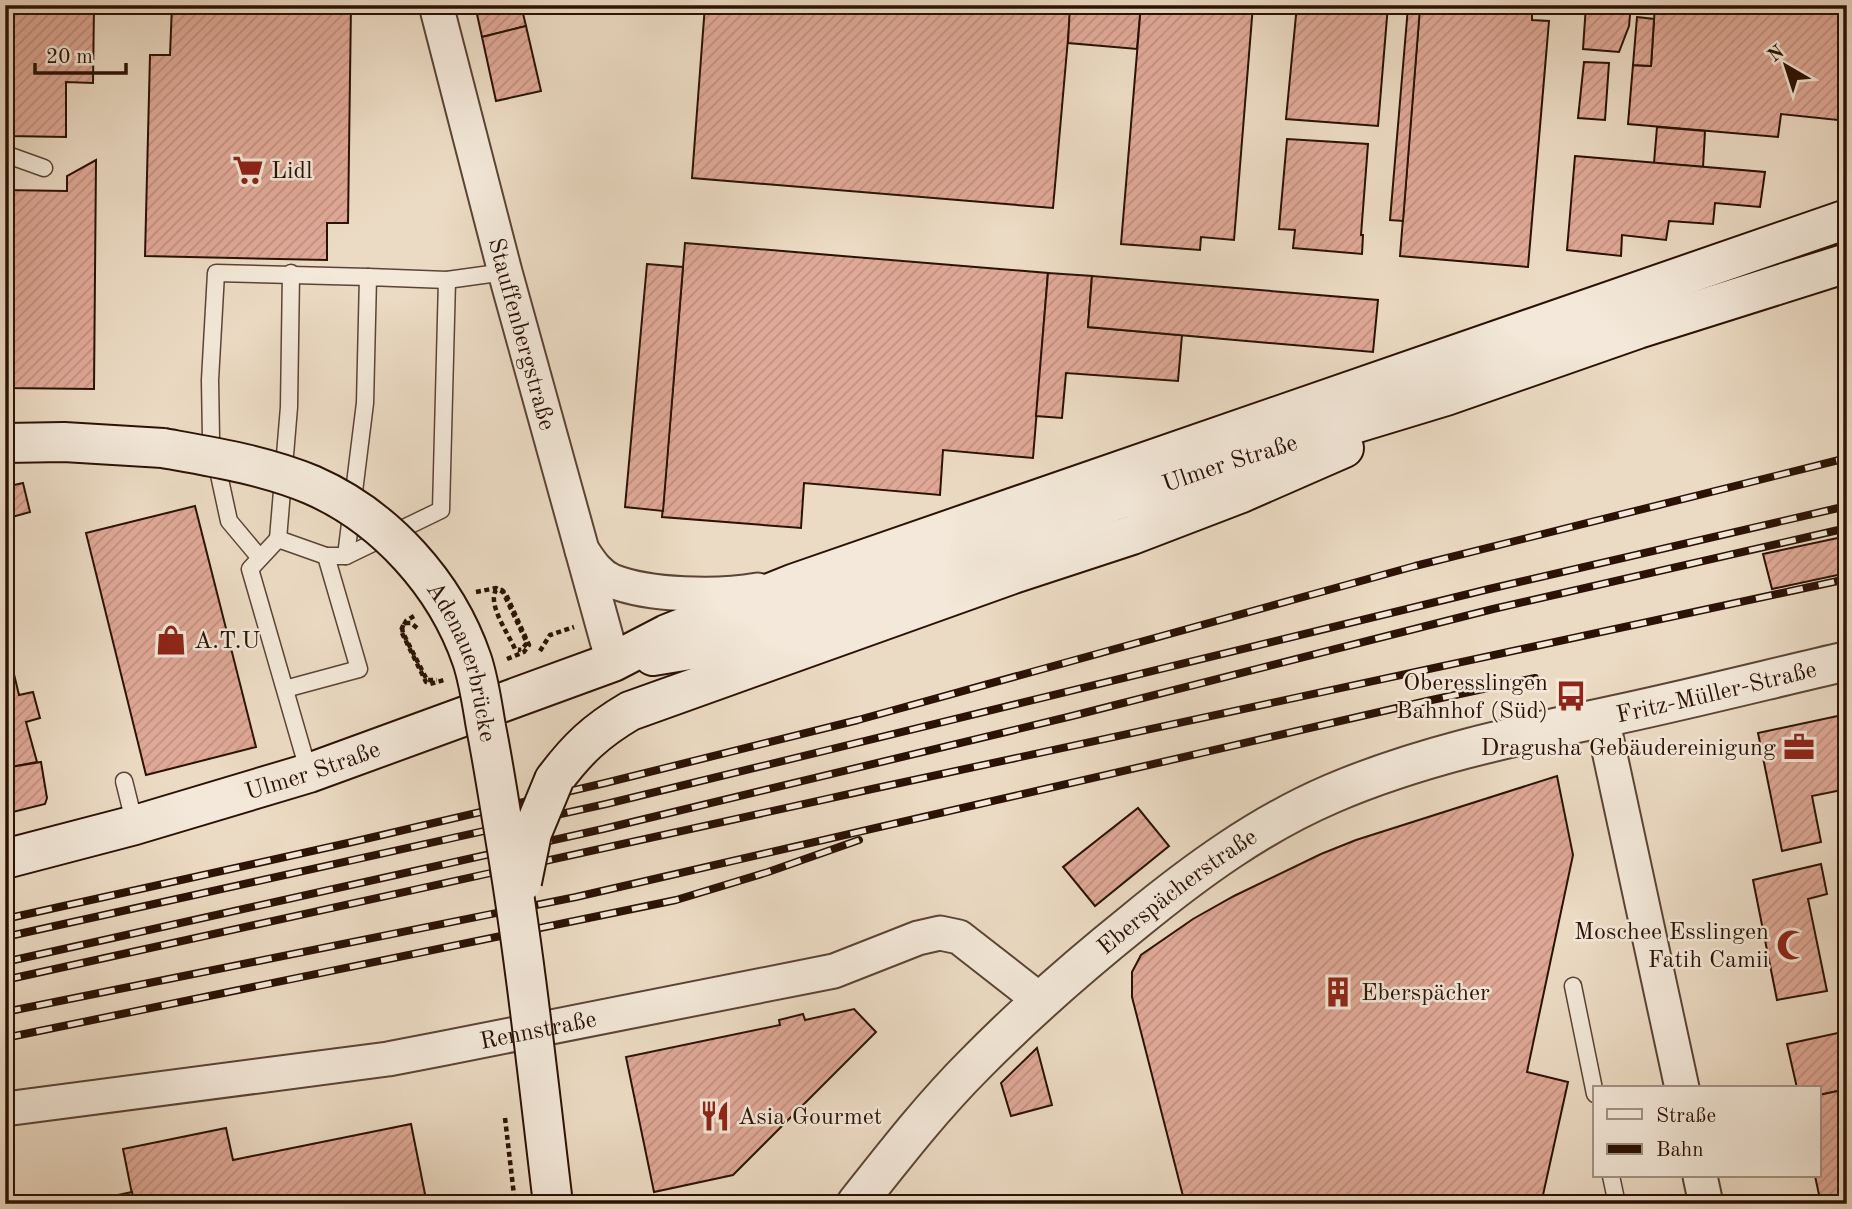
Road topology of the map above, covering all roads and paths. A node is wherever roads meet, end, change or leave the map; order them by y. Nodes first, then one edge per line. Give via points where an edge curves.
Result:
1 (436, 5) edge
2 (5, 154) edge
3 (44, 168) dead end
4 (1847, 219) edge
5 (1847, 263) edge
6 (505, 272) junction
7 (291, 273) junction
8 (368, 277) junction
9 (447, 280) junction
10 (1446, 396) junction
11 (5, 443) edge
12 (278, 539) junction
13 (581, 549) junction
14 (326, 556) junction
15 (346, 556) junction
16 (260, 558) junction
17 (795, 583) junction
18 (481, 590) dead end
19 (413, 616) dead end
20 (601, 617) junction
21 (421, 636) dead end
22 (537, 656) dead end
23 (507, 659) dead end
24 (1847, 661) edge
25 (613, 662) junction
26 (440, 675) dead end
27 (448, 679) dead end
28 (285, 689) junction
29 (1594, 719) junction
30 (309, 774) junction
31 (124, 781) dead end
32 (135, 825) junction
33 (5, 859) edge
34 (517, 908) junction
35 (1573, 986) dead end
36 (1041, 1001) junction
37 (1593, 1086) edge
38 (1682, 1086) edge
39 (5, 1109) edge
40 (1611, 1178) edge
41 (553, 1204) edge
42 (856, 1204) edge
43 (1617, 1204) edge

1 - 6 street, Stauffenbergstraße
2 - 3 lane
4 - 17 main road, Ulmer Straße
5 - 10 main road, Ulmer Straße via 1638,328
6 - 9 lane
6 - 13 street, Stauffenbergstraße
7 - 8 lane
7 - 12 lane via 289,407
7 - 16 lane via 216,272 211,438 229,521
8 - 9 lane
8 - 15 lane via 365,403
9 - 15 lane via 441,510
10 - 25 main road, Ulmer Straße via 1216,467 726,641
10 - 34 main road, bridge via 1239,494 630,711 576,751 554,780 531,833
11 - 34 main road, Adenauerbrücke, bridge via 163,448 230,460 312,485 380,528 432,582 464,636 481,694
12 - 14 lane
12 - 16 lane
13 - 17 street, Ulmer Straße via 611,580 656,591 743,593
13 - 20 street, Stauffenbergstraße
14 - 15 lane
14 - 28 lane via 359,669
16 - 28 lane via 250,569
17 - 25 main road, Ulmer Straße via 667,634
18 - 23 path, bridge via 496,587 500,589 503,592 527,643 521,650 515,649 493,603 496,590 502,590 506,594 529,645
19 - 26 path, bridge via 403,633 428,680
20 - 22 path via 550,635
20 - 25 street, Stauffenbergstraße
21 - 27 path, bridge via 411,623 401,626 426,682
24 - 29 main road, Fritz-Müller-Straße
25 - 30 main road, Ulmer Straße
28 - 30 lane
29 - 36 main road, Eberspächerstraße via 1397,769 1271,824 1179,885
29 - 38 street via 1609,742
30 - 32 main road, Ulmer Straße
31 - 32 lane
32 - 33 main road, Ulmer Straße
34 - 41 main road, Adenauerbrücke, bridge
35 - 37 lane
36 - 39 street, Rennstraße via 959,937 940,933 834,971 427,1052
36 - 42 main road, Eberspächerstraße via 973,1066
40 - 43 lane

